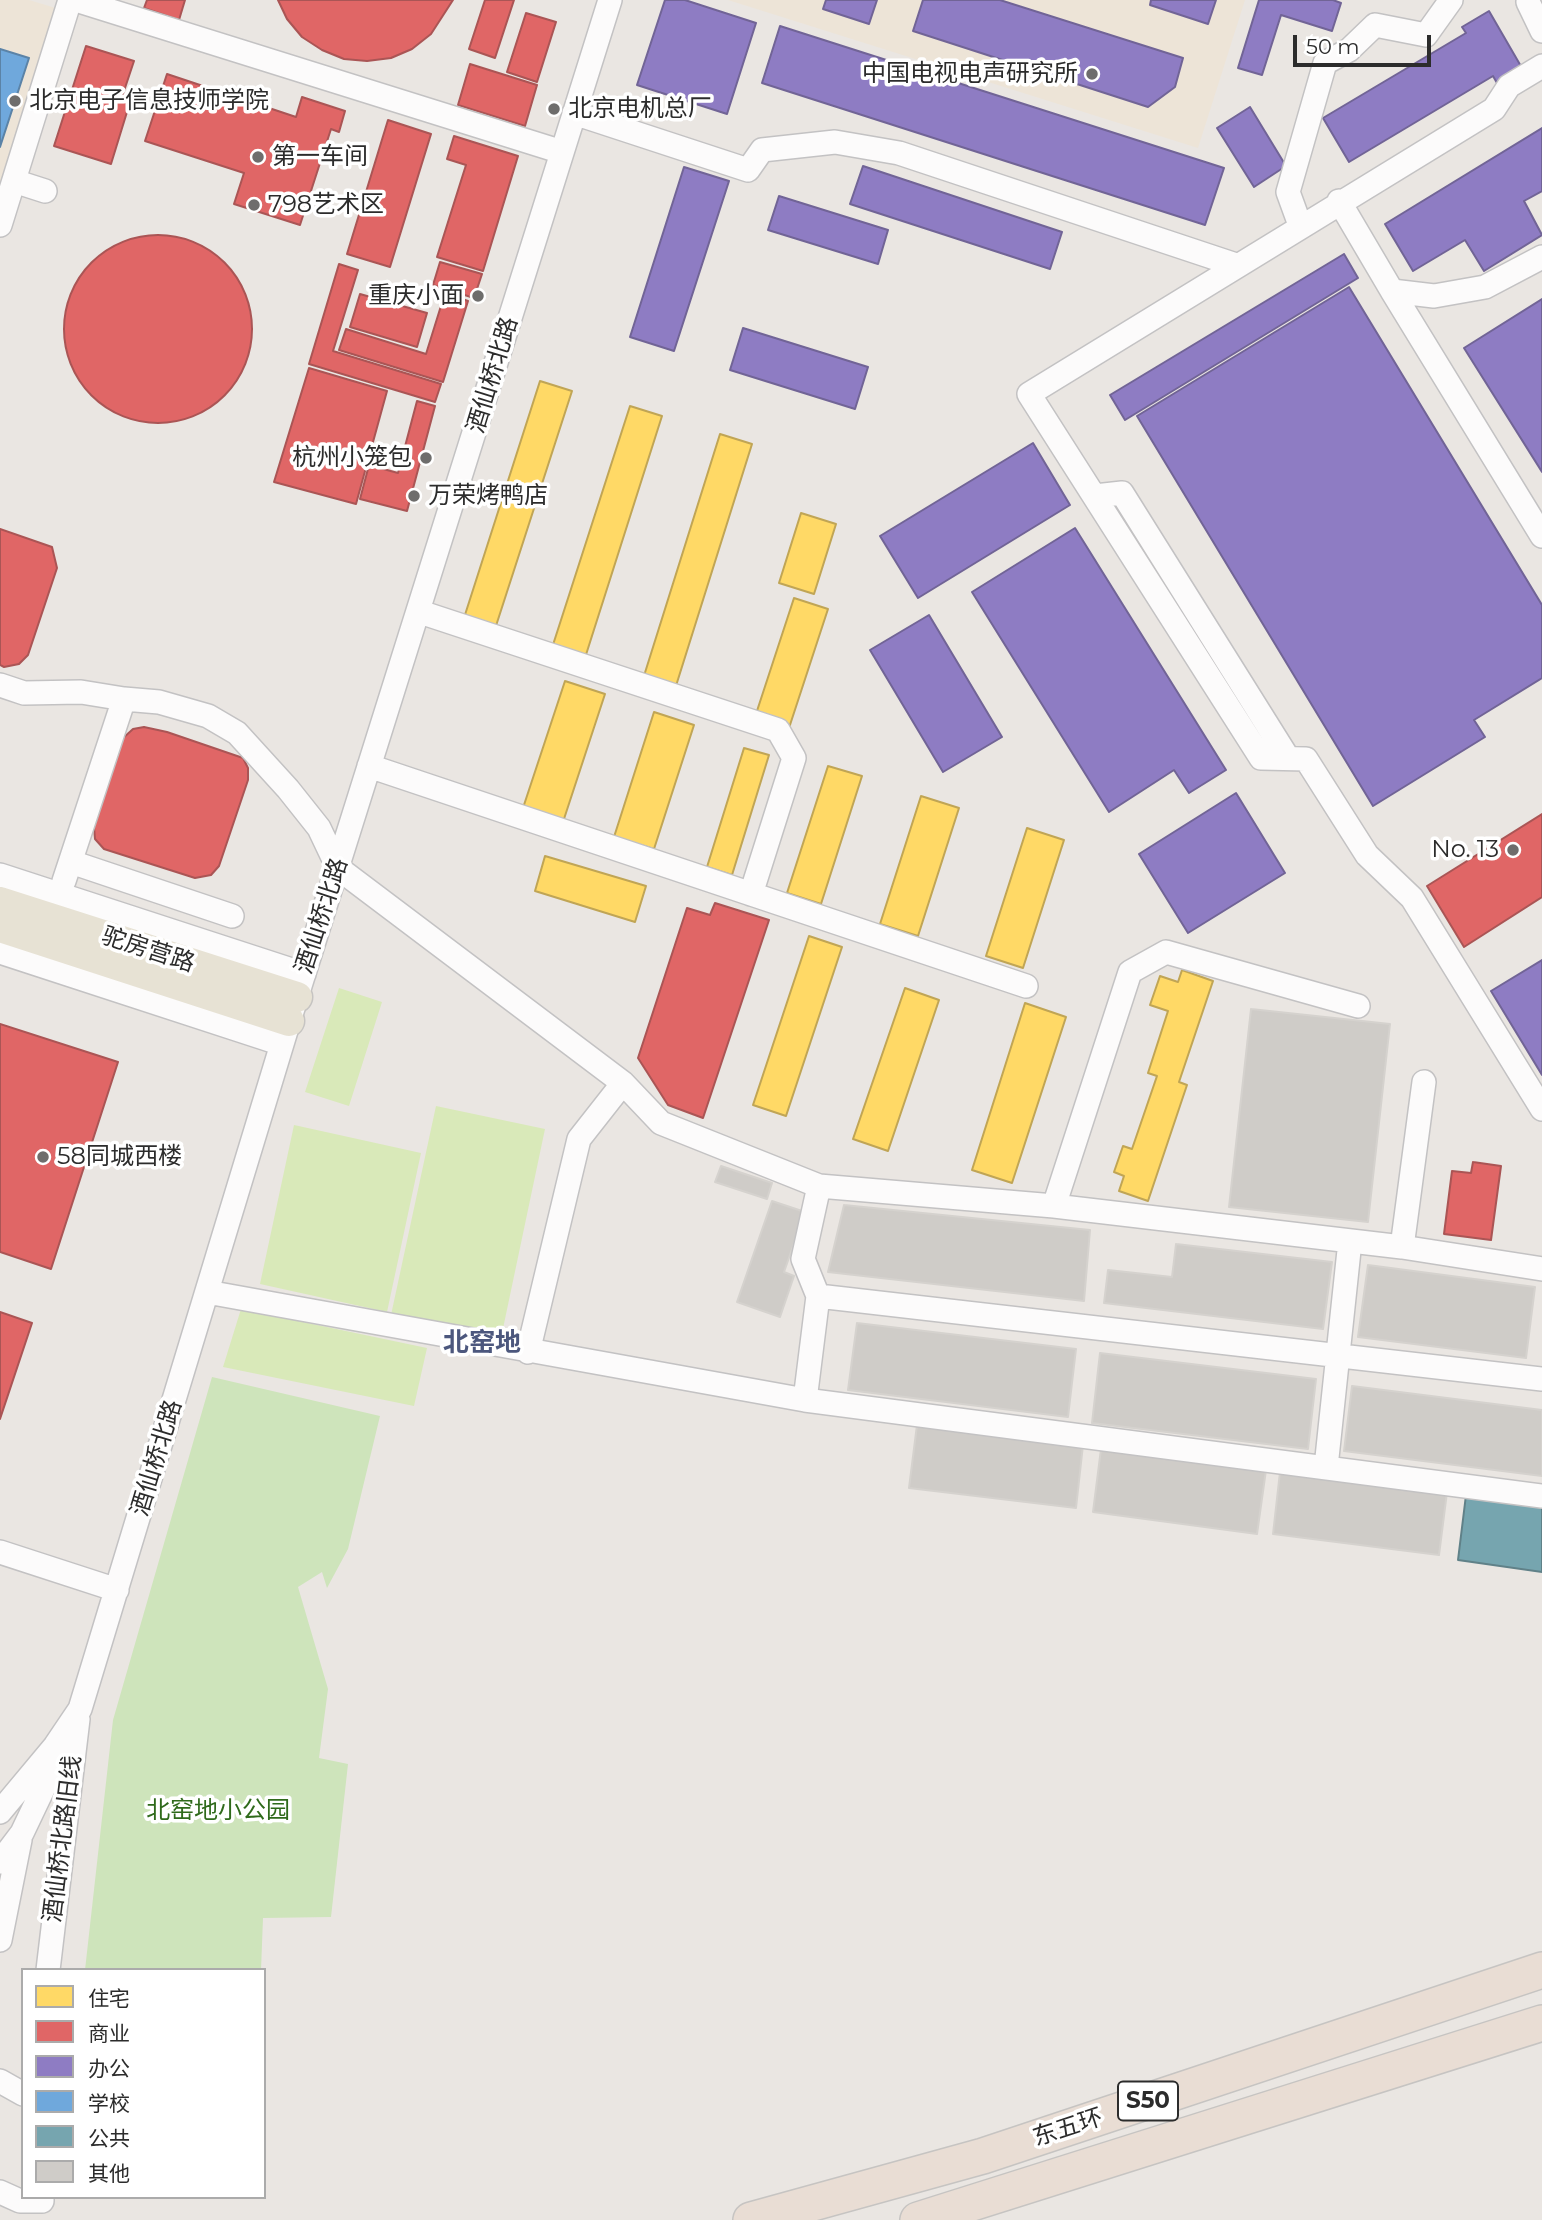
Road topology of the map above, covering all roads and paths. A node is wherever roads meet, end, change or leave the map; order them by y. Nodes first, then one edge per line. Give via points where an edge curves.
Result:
1 (70, 0) edge
2 (76, 0) edge
3 (610, 0) edge
4 (1451, 0) edge
5 (1528, 2) dead end
6 (1542, 31) edge
7 (1542, 66) edge
8 (574, 113) junction
9 (562, 152) junction
10 (14, 181) junction
11 (45, 191) dead end
12 (1339, 201) junction
13 (0, 225) edge
14 (1300, 225) junction
15 (1542, 257) edge
16 (1236, 265) junction
17 (1392, 291) junction
18 (1542, 536) edge
19 (420, 612) junction
20 (0, 685) edge
21 (124, 699) junction
22 (369, 766) junction
23 (338, 868) junction
24 (0, 875) edge
25 (751, 894) junction
26 (0, 902) edge
27 (232, 916) dead end
28 (0, 927) edge
29 (0, 951) edge
30 (1026, 986) dead end
31 (1358, 1006) dead end
32 (293, 1009) junction
33 (1424, 1082) dead end
34 (623, 1083) junction
35 (1542, 1108) edge
36 (819, 1186) junction
37 (1054, 1206) junction
38 (1350, 1241) junction
39 (1402, 1247) junction
40 (1542, 1269) edge
41 (207, 1292) junction
42 (818, 1297) junction
43 (527, 1352) junction
44 (1336, 1354) junction
45 (1542, 1379) edge
46 (805, 1400) junction
47 (1326, 1468) junction
48 (1542, 1496) edge
49 (0, 1552) edge
50 (117, 1590) junction
51 (80, 1709) junction
52 (0, 1812) edge
53 (22, 1833) junction
54 (0, 1862) edge
55 (0, 1940) edge
56 (48, 1968) edge
57 (1542, 1970) edge
58 (1542, 2023) edge
59 (1542, 2037) edge
60 (1451, 2052) junction
61 (0, 2081) edge
62 (21, 2093) edge
63 (0, 2192) edge
64 (42, 2199) edge
65 (751, 2220) edge
66 (918, 2220) edge

1 - 10 street
2 - 9 street
3 - 8 street, 酒仙桥北路
4 - 14 street via 1426,35 1375,24 1349,50 1325,62 1287,192
5 - 6 street
7 - 12 street via 1509,86 1494,109
8 - 9 street, 酒仙桥北路
8 - 16 street via 748,170 762,150 835,142 899,153
9 - 19 street, 酒仙桥北路
10 - 11 street
10 - 13 street
12 - 14 street
12 - 17 street
14 - 16 street
15 - 17 street via 1485,287 1434,296
16 - 35 street via 1029,394 1261,758 1306,759 1367,855 1412,898
17 - 18 street
19 - 22 street, 酒仙桥北路
19 - 25 street via 778,730 794,758
20 - 21 street via 23,693 81,692
21 - 23 street via 159,702 208,716 237,733 319,828
21 - 27 street via 67,871
22 - 23 street, 酒仙桥北路
22 - 25 street
23 - 32 street, 酒仙桥北路
23 - 34 street
24 - 32 street
25 - 30 street
26 - 32 main road, 驼房营路
28 - 32 main road, 驼房营路
29 - 32 street
31 - 37 street via 1166,952 1130,972
32 - 41 street, 酒仙桥北路
33 - 39 street
34 - 36 street via 661,1123
34 - 43 street via 579,1139
36 - 37 street
36 - 42 street via 803,1259
37 - 38 street
38 - 39 street
38 - 44 street
39 - 40 street
41 - 43 street
41 - 50 street, 酒仙桥北路
42 - 44 street
42 - 46 street
43 - 46 street
44 - 45 street
44 - 47 street
46 - 47 street
47 - 48 street
49 - 50 street
50 - 51 street, 酒仙桥北路
51 - 52 street, 酒仙桥北路
51 - 53 street
51 - 56 street, 酒仙桥北路旧线
53 - 54 street
53 - 55 street
57 - 65 highway, 东五环 / S50 via 983,2156
58 - 60 highway, 东五环 / S50
59 - 60 highway via 1502,2048
60 - 66 highway, 东五环 / S50
61 - 62 street
63 - 64 street via 20,2201

